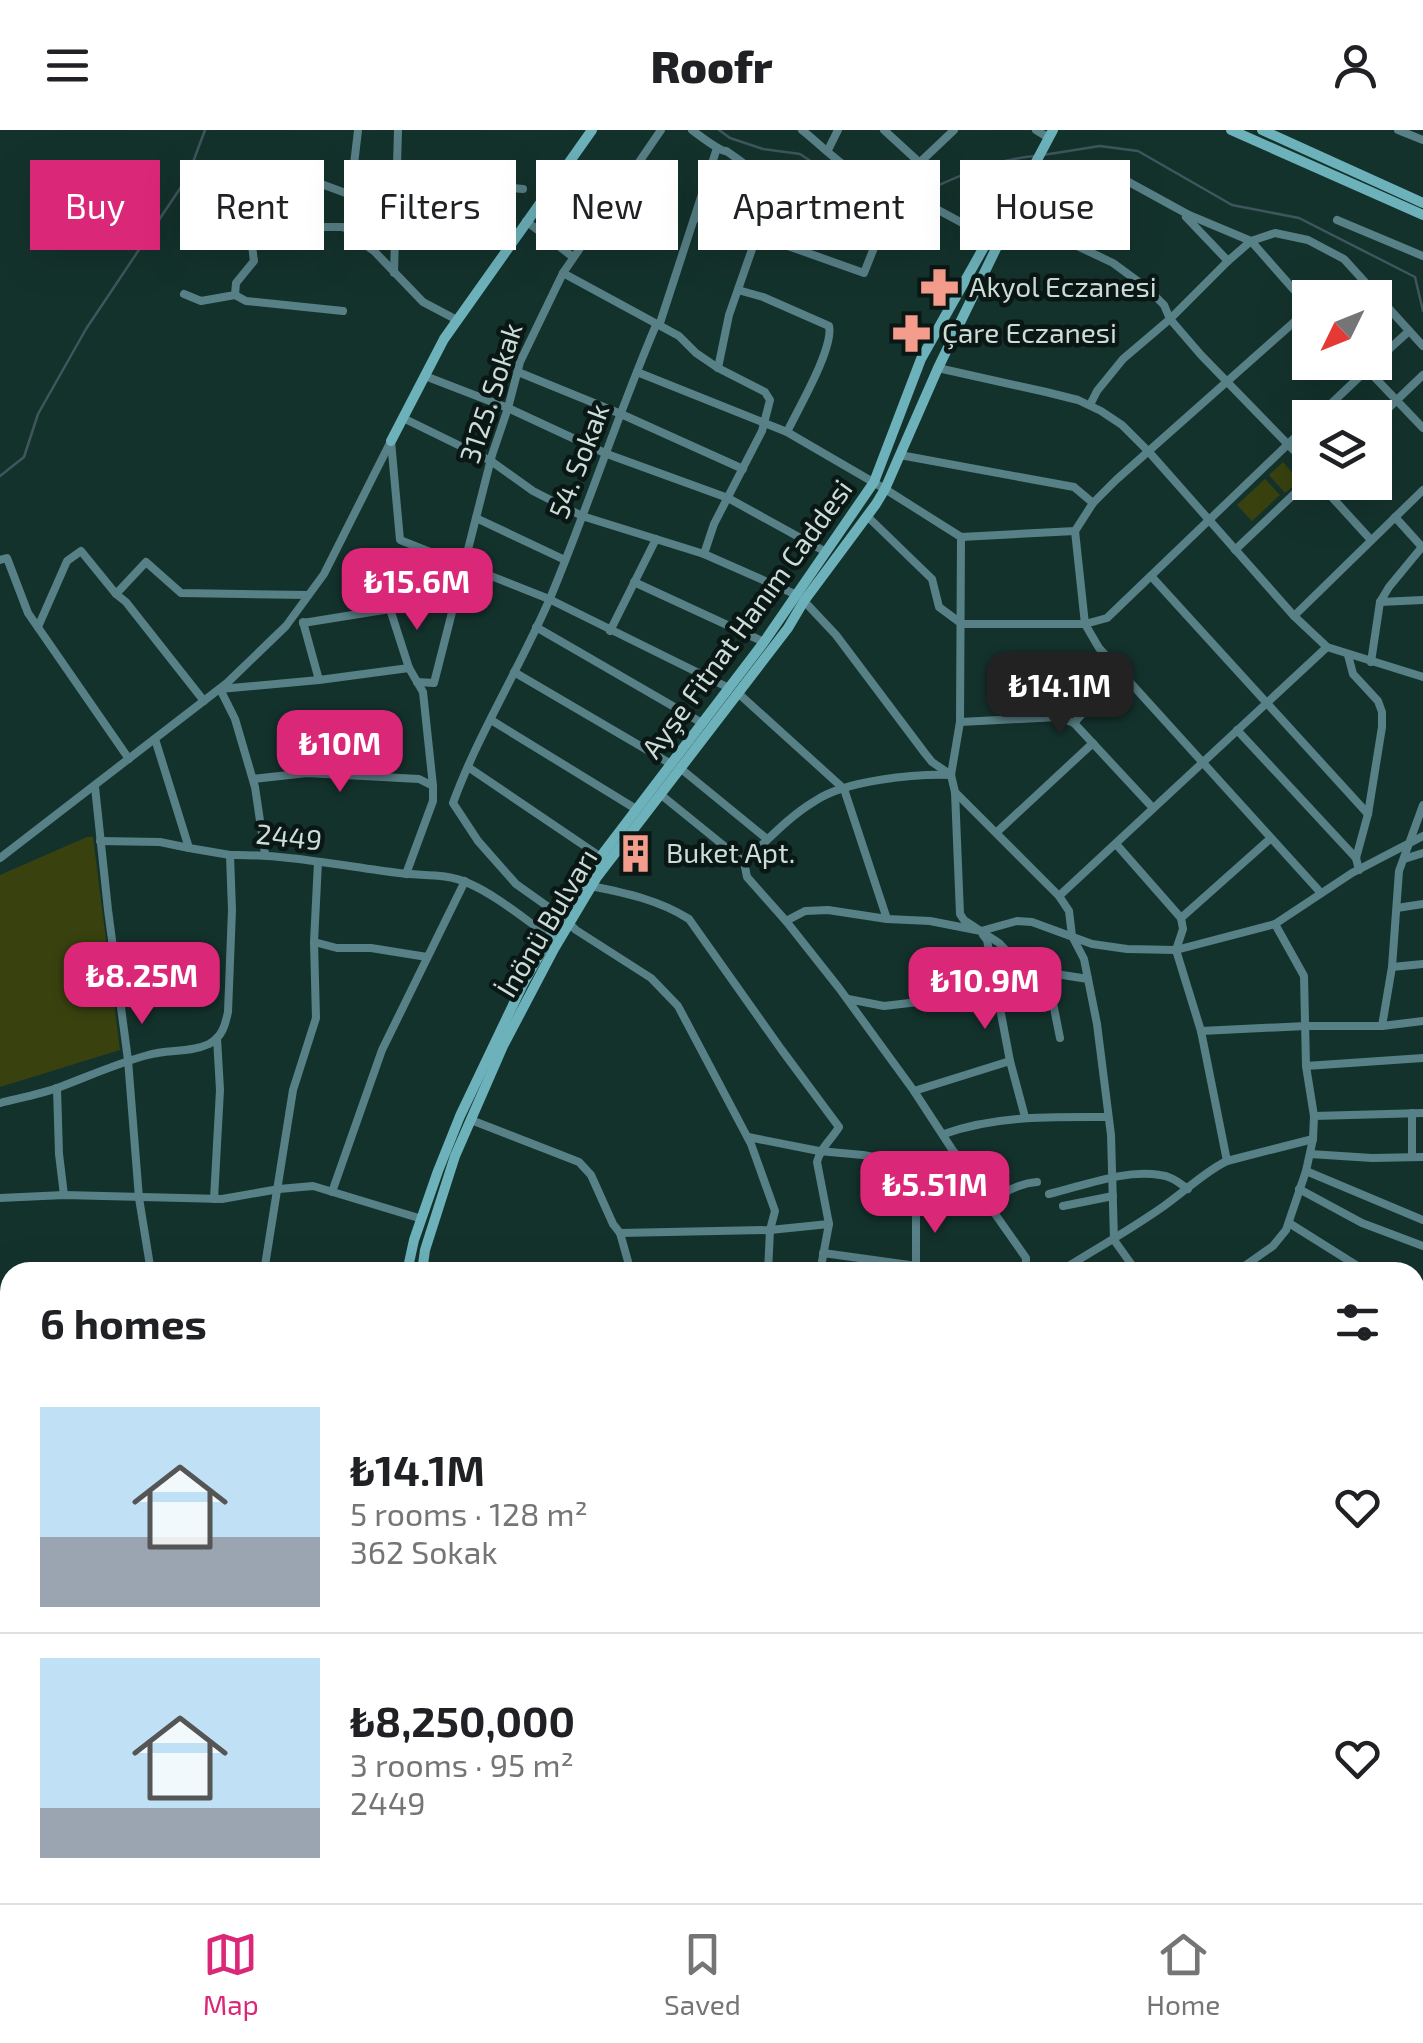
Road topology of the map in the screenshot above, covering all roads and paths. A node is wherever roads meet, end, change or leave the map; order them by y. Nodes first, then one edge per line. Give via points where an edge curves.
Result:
1 (358, 130) edge
2 (398, 130) edge
3 (661, 130) edge
4 (692, 130) edge
5 (802, 130) edge
6 (838, 130) edge
7 (884, 130) edge
8 (954, 130) edge
9 (1036, 130) edge
10 (1231, 130) edge
11 (1262, 130) edge
12 (1398, 130) edge
13 (591, 131) edge
14 (1052, 132) edge
15 (1423, 140) edge
16 (717, 148) junction
17 (828, 150) junction
18 (354, 160) edge
19 (397, 160) edge
20 (739, 160) edge
21 (839, 160) edge
22 (916, 160) edge
23 (924, 160) edge
24 (1037, 160) edge
25 (1130, 183) edge
26 (516, 188) edge
27 (523, 189) dead end
28 (1423, 203) edge
29 (1179, 209) junction
30 (1423, 214) edge
31 (696, 218) joint
32 (1336, 220) dead end
33 (526, 222) junction
34 (1251, 242) junction
35 (252, 250) edge
36 (372, 250) edge
37 (395, 250) edge
38 (752, 250) edge
39 (800, 250) edge
40 (873, 250) edge
41 (983, 250) edge
42 (995, 250) edge
43 (1085, 250) edge
44 (1423, 256) edge
45 (573, 258) junction
46 (1228, 260) junction
47 (394, 273) junction
48 (562, 273) junction
49 (1292, 288) edge
50 (738, 290) junction
51 (184, 294) dead end
52 (234, 295) junction
53 (342, 310) dead end
54 (1170, 319) junction
55 (457, 320) junction
56 (1292, 324) edge
57 (656, 325) junction
58 (1408, 331) junction
59 (1392, 345) edge
60 (1423, 346) edge
61 (921, 359) junction
62 (940, 365) junction
63 (718, 368) junction
64 (518, 372) junction
65 (637, 372) junction
66 (1423, 375) edge
67 (425, 376) junction
68 (1353, 380) edge
69 (1381, 380) edge
70 (1228, 381) junction
71 (1334, 400) edge
72 (1397, 401) junction
73 (1392, 405) edge
74 (1090, 406) junction
75 (508, 408) junction
76 (621, 414) junction
77 (403, 418) junction
78 (763, 423) junction
79 (1423, 428) edge
80 (787, 432) junction
81 (1292, 440) edge
82 (392, 442) junction
83 (1289, 443) junction
84 (1292, 446) edge
85 (1148, 452) junction
86 (607, 454) junction
87 (900, 454) junction
88 (491, 460) junction
89 (743, 469) junction
90 (874, 482) junction
91 (885, 488) junction
92 (1423, 490) edge
93 (1292, 496) edge
94 (728, 498) junction
95 (1334, 500) edge
96 (1092, 503) junction
97 (582, 516) junction
98 (867, 516) junction
99 (476, 518) junction
100 (1395, 518) junction
101 (1209, 520) junction
102 (1075, 531) junction
103 (960, 537) junction
104 (656, 539) junction
105 (1371, 540) junction
106 (1423, 548) edge
107 (1234, 550) junction
108 (826, 552) junction
109 (704, 554) junction
110 (0, 560) edge
111 (565, 560) junction
112 (462, 567) junction
113 (1151, 576) junction
114 (634, 582) junction
115 (116, 594) junction
116 (308, 596) junction
117 (800, 598) junction
118 (549, 599) junction
119 (1423, 600) edge
120 (1380, 602) junction
121 (299, 608) junction
122 (1294, 616) junction
123 (303, 623) junction
124 (962, 624) junction
125 (1085, 624) junction
126 (38, 627) junction
127 (536, 628) junction
128 (610, 631) junction
129 (764, 642) junction
130 (1327, 646) junction
131 (1348, 655) junction
132 (1371, 662) junction
133 (408, 668) junction
134 (514, 672) junction
135 (1120, 672) junction
136 (1423, 678) edge
137 (319, 680) junction
138 (417, 682) junction
139 (220, 689) junction
140 (734, 690) junction
141 (204, 701) junction
142 (1268, 703) junction
143 (491, 720) junction
144 (960, 722) junction
145 (702, 723) junction
146 (1074, 723) junction
147 (1236, 730) junction
148 (155, 739) junction
149 (1093, 743) junction
150 (129, 760) junction
151 (1202, 762) junction
152 (676, 766) junction
153 (468, 767) junction
154 (952, 775) junction
155 (252, 779) junction
156 (95, 786) junction
157 (432, 786) junction
158 (844, 789) junction
159 (955, 792) junction
160 (660, 794) junction
161 (434, 801) junction
162 (452, 803) junction
163 (1423, 805) edge
164 (1153, 808) junction
165 (636, 809) junction
166 (1368, 814) junction
167 (997, 832) junction
168 (1423, 836) edge
169 (1271, 838) junction
170 (767, 839) junction
171 (100, 841) junction
172 (1410, 842) junction
173 (1116, 844) junction
174 (189, 848) junction
175 (265, 854) junction
176 (1423, 854) edge
177 (230, 855) junction
178 (601, 857) junction
179 (0, 858) edge
180 (1356, 858) junction
181 (1404, 859) junction
182 (318, 862) junction
183 (744, 862) junction
184 (1359, 870) junction
185 (406, 874) junction
186 (465, 881) junction
187 (592, 886) junction
188 (1321, 893) junction
189 (1060, 896) junction
190 (1423, 904) edge
191 (1396, 908) junction
192 (1181, 918) junction
193 (564, 920) junction
194 (887, 920) junction
195 (786, 921) junction
196 (1274, 924) junction
197 (980, 931) junction
198 (1072, 936) junction
199 (554, 939) junction
200 (314, 942) junction
201 (1176, 950) junction
202 (427, 957) junction
203 (1423, 964) edge
204 (1392, 967) junction
205 (1032, 975) junction
206 (1088, 979) junction
207 (995, 993) junction
208 (848, 999) junction
209 (1423, 1021) edge
210 (1306, 1026) junction
211 (1382, 1026) junction
212 (1201, 1031) junction
213 (217, 1038) junction
214 (1060, 1038) dead end
215 (1423, 1058) edge
216 (128, 1060) junction
217 (1010, 1061) junction
218 (1306, 1066) junction
219 (57, 1088) junction
220 (914, 1091) junction
221 (0, 1103) edge
222 (1423, 1112) edge
223 (1412, 1113) junction
224 (1314, 1116) junction
225 (1108, 1117) junction
226 (1026, 1118) junction
227 (470, 1120) junction
228 (944, 1134) junction
229 (748, 1137) junction
230 (1314, 1138) junction
231 (819, 1152) junction
232 (955, 1153) junction
233 (1310, 1154) junction
234 (1423, 1156) edge
235 (1412, 1157) junction
236 (1227, 1161) junction
237 (922, 1166) junction
238 (1306, 1171) junction
239 (1112, 1179) junction
240 (1036, 1182) dead end
241 (1299, 1188) junction
242 (279, 1189) junction
243 (1188, 1189) junction
244 (332, 1192) junction
245 (1049, 1194) dead end
246 (64, 1195) junction
247 (1112, 1196) junction
248 (0, 1198) edge
249 (139, 1198) junction
250 (214, 1199) junction
251 (917, 1199) junction
252 (986, 1202) junction
253 (1064, 1206) dead end
254 (422, 1219) junction
255 (1423, 1220) edge
256 (1289, 1223) junction
257 (828, 1224) junction
258 (770, 1230) junction
259 (620, 1232) junction
260 (1114, 1240) junction
261 (1423, 1246) edge
262 (823, 1253) junction
263 (150, 1262) edge
264 (265, 1262) edge
265 (410, 1262) edge
266 (424, 1262) edge
267 (628, 1262) edge
268 (768, 1262) edge
269 (822, 1262) edge
270 (872, 1262) edge
271 (916, 1262) edge
272 (1026, 1262) edge
273 (1076, 1262) edge
274 (1130, 1262) edge
275 (1250, 1262) edge
276 (1350, 1262) edge

1 - 18 street
2 - 19 street
3 - 45 street, 3125. Sokak
4 - 16 street
5 - 17 street
6 - 17 street
7 - 22 street
8 - 23 street
9 - 14 street
10 - 30 main road
11 - 28 main road
12 - 15 street
13 - 33 main road
14 - 24 main road, Ayşe Fitnat Hanım Caddesi
16 - 20 street
16 - 31 street, 54. Sokak
17 - 21 street
25 - 29 street
26 - 27 street
29 - 34 street
29 - 46 street
31 - 57 street, 54. Sokak
32 - 44 street
33 - 45 street
33 - 55 main road
34 - 46 street
34 - 49 street
34 - 58 street via 1275,233 1308,240 1344,260
35 - 52 street via 254,261
36 - 47 street
37 - 47 street
38 - 50 street
39 - 40 street via 864,272
41 - 61 main road, Ayşe Fitnat Hanım Caddesi
42 - 62 main road, Ayşe Fitnat Hanım Caddesi
43 - 54 street via 1147,288
45 - 48 street, 3125. Sokak
46 - 54 street
47 - 55 street via 423,302
48 - 57 street
48 - 64 street, 3125. Sokak
50 - 63 street
50 - 80 street via 829,326 824,355
51 - 52 street via 201,301
52 - 53 street via 246,302
54 - 70 street
54 - 74 street via 1123,359
55 - 67 main road
56 - 70 street
57 - 63 street
57 - 65 street, 54. Sokak
58 - 59 street
58 - 60 street
61 - 62 main road via 931,368
61 - 90 main road, Ayşe Fitnat Hanım Caddesi
62 - 74 street
62 - 87 main road, Ayşe Fitnat Hanım Caddesi
63 - 78 street via 766,392
64 - 75 street, 3125. Sokak
64 - 76 street
65 - 76 street, 54. Sokak
65 - 78 street
66 - 72 street
67 - 75 street
67 - 77 main road
68 - 71 street
69 - 72 street
70 - 83 street
70 - 85 street
72 - 73 street
72 - 79 street
74 - 85 street
75 - 86 street
75 - 88 street, 3125. Sokak
76 - 86 street, 54. Sokak
76 - 89 street
77 - 82 main road
77 - 88 street
78 - 80 street
78 - 89 street
80 - 90 street
81 - 83 street
82 - 112 street via 400,540
82 - 116 street
83 - 84 street
83 - 101 street
85 - 96 street
85 - 101 street
86 - 94 street
86 - 97 street, 54. Sokak
87 - 91 main road, Ayşe Fitnat Hanım Caddesi
87 - 96 street via 1074,487
88 - 97 street
88 - 99 street, 3125. Sokak
89 - 94 street
90 - 91 street
90 - 108 main road, Ayşe Fitnat Hanım Caddesi
91 - 98 main road, İnönü Bulvarı
91 - 103 street
92 - 100 street
93 - 107 street
94 - 108 street
94 - 109 street
95 - 105 street
96 - 102 street
97 - 104 street
97 - 111 street, 54. Sokak
98 - 117 main road, İnönü Bulvarı
98 - 124 street via 932,578 938,607
99 - 111 street
99 - 112 street, 3125. Sokak
100 - 105 street
100 - 106 street
101 - 107 street
101 - 113 street
102 - 103 street
102 - 125 street
103 - 124 street
104 - 109 street
104 - 114 street
105 - 122 street
106 - 120 street
107 - 122 street
108 - 117 main road, Ayşe Fitnat Hanım Caddesi
109 - 117 street
110 - 126 street via 7,558
111 - 118 street, 54. Sokak
112 - 118 street
112 - 138 street, 3125. Sokak via 434,682
113 - 125 street via 1107,618
113 - 142 street
114 - 128 street
114 - 129 street
115 - 116 street via 146,562 181,593
115 - 126 street via 81,552 67,561
115 - 141 street
116 - 121 street
117 - 129 main road, Ayşe Fitnat Hanım Caddesi
117 - 140 main road, İnönü Bulvarı via 788,628
117 - 154 street via 932,762
118 - 127 street, 54. Sokak
118 - 128 street
119 - 120 street
120 - 132 street
121 - 123 street
121 - 139 street
122 - 130 street
123 - 133 street via 390,609
123 - 137 street
124 - 125 street
124 - 144 street
125 - 135 street
126 - 150 street
127 - 134 street, 54. Sokak
127 - 145 street
128 - 140 street
129 - 140 main road, Ayşe Fitnat Hanım Caddesi
130 - 131 street
130 - 142 street
131 - 132 street
131 - 166 street via 1353,674 1382,712
132 - 136 street
133 - 137 street
133 - 138 street
134 - 143 street, 54. Sokak
134 - 152 street
135 - 146 street
135 - 151 street
137 - 139 street
138 - 157 street
139 - 141 street
139 - 155 street
140 - 145 main road, Ayşe Fitnat Hanım Caddesi
140 - 152 main road, İnönü Bulvarı
140 - 158 street
141 - 148 street
142 - 147 street
142 - 166 street
143 - 153 street, 54. Sokak
143 - 165 street
144 - 146 street
144 - 154 street
145 - 152 main road, Ayşe Fitnat Hanım Caddesi
146 - 149 street
147 - 151 street
147 - 180 street
148 - 150 street
148 - 174 street
149 - 164 street
149 - 167 street
150 - 156 street
151 - 164 street
151 - 169 street
152 - 160 main road, İnönü Bulvarı
152 - 165 main road, Ayşe Fitnat Hanım Caddesi
152 - 170 street
153 - 162 street, 54. Sokak
153 - 178 street
154 - 158 street via 889,778
154 - 159 street
155 - 157 street via 307,773
155 - 175 street
156 - 171 street
156 - 179 street
157 - 161 street
158 - 170 street via 816,800
158 - 194 street
159 - 167 street
159 - 197 street via 960,914
160 - 183 street
160 - 187 main road, İnönü Bulvarı
161 - 162 street
161 - 185 street
162 - 193 street via 516,884
163 - 172 street
164 - 173 street
165 - 178 main road, Ayşe Fitnat Hanım Caddesi
166 - 180 street
167 - 189 street
168 - 172 street
169 - 188 street
169 - 192 street
170 - 183 street
171 - 174 street
171 - 216 street
172 - 181 street
172 - 184 street
173 - 189 street
173 - 192 street
174 - 177 street
175 - 177 street, 2449
175 - 182 street, 2449
176 - 181 street
177 - 213 street, 2449 via 228,1012
178 - 193 main road, Ayşe Fitnat Hanım Caddesi
180 - 184 street
181 - 191 street
182 - 185 street, 2449
182 - 200 street
183 - 195 street via 747,877
184 - 188 street
185 - 186 street, 2449
186 - 199 street, 2449
186 - 202 street
187 - 193 main road, İnönü Bulvarı
187 - 231 street via 645,898 689,919 839,1126
188 - 196 street
189 - 198 street via 1070,911
190 - 191 street
191 - 204 street
192 - 201 street
193 - 199 main road, İnönü Bulvarı
193 - 229 street via 650,978 678,1006
194 - 195 street via 805,910
194 - 197 street
195 - 208 street
196 - 201 street
196 - 210 street via 1304,976
197 - 198 street via 1017,921
197 - 205 street
197 - 207 street
198 - 201 street via 1127,949
198 - 206 street
199 - 227 main road, İnönü Bulvarı
199 - 254 main road, İnönü Bulvarı via 523,984 460,1116
200 - 202 street
200 - 242 street via 316,1018 293,1090
201 - 212 street
202 - 244 street via 382,1050
203 - 204 street
204 - 211 street
205 - 206 street
205 - 207 street
205 - 214 street via 1050,988
206 - 225 street
207 - 208 street via 884,1006
207 - 217 street
208 - 220 street
209 - 211 street
210 - 211 street
210 - 212 street
210 - 218 street
212 - 236 street
213 - 216 street
213 - 250 street, 2449
215 - 218 street
216 - 219 street
216 - 249 street
217 - 220 street
217 - 226 street
218 - 224 street
219 - 221 street
219 - 246 street
220 - 228 street
222 - 223 street
223 - 224 street
223 - 235 street
224 - 230 street
225 - 226 street
225 - 239 street
226 - 228 street
227 - 259 street via 579,1162
227 - 266 main road, İnönü Bulvarı
228 - 232 street
229 - 231 street
229 - 258 street via 775,1210
230 - 233 street
230 - 236 street
231 - 237 street
231 - 257 street
232 - 237 street
232 - 252 street via 977,1178
233 - 235 street
233 - 238 street
234 - 235 street
236 - 243 street
237 - 251 street via 916,1169
238 - 241 street
238 - 255 street
239 - 243 street via 1159,1174
239 - 245 street
239 - 247 street
240 - 252 street
241 - 256 street
241 - 261 street via 1362,1224
242 - 244 street
242 - 250 street
242 - 264 street
243 - 260 street
244 - 254 street
246 - 248 street
246 - 249 street
247 - 253 street
247 - 260 street
249 - 250 street
249 - 263 street
251 - 252 street
251 - 271 street
252 - 272 street
254 - 265 main road, İnönü Bulvarı
256 - 275 street
256 - 276 street
257 - 258 street
257 - 262 street
258 - 259 street
258 - 268 street
259 - 267 street
260 - 273 street
260 - 274 street
262 - 269 street
262 - 270 street

